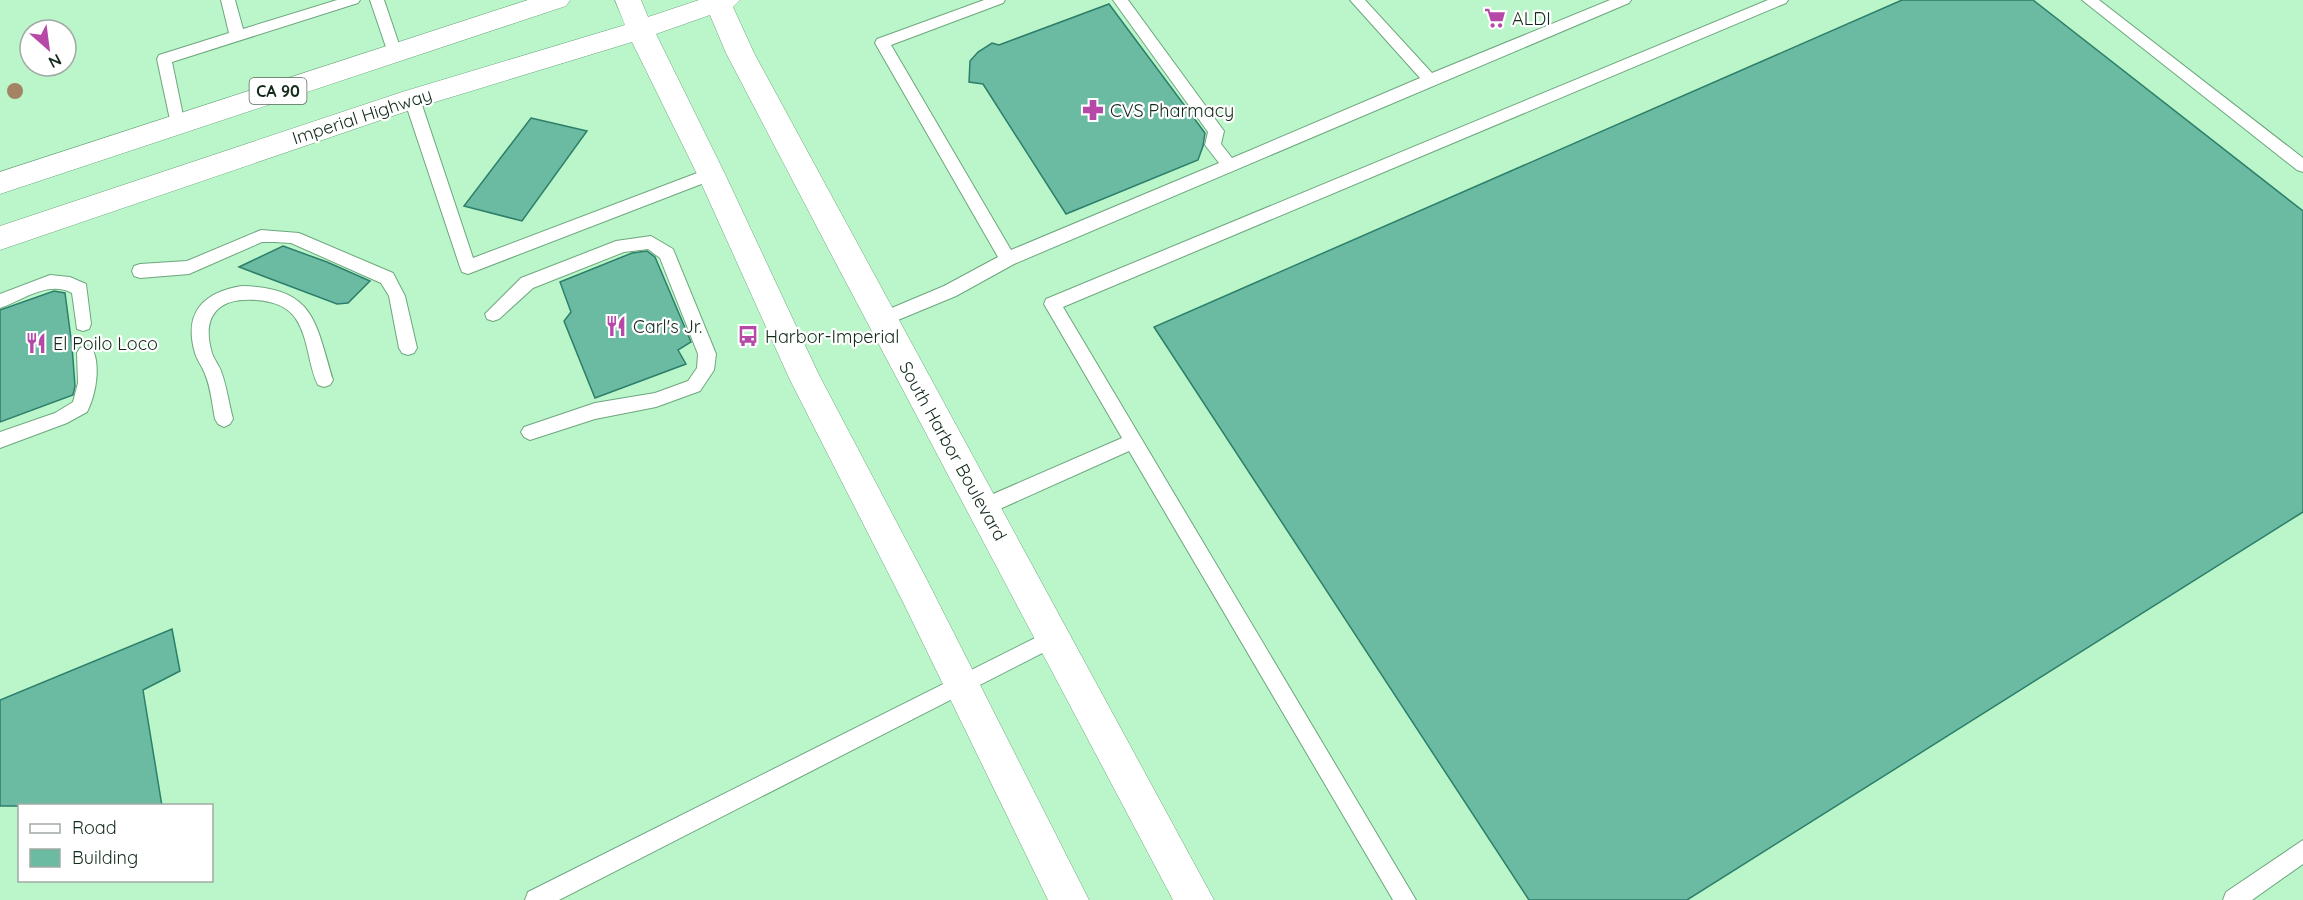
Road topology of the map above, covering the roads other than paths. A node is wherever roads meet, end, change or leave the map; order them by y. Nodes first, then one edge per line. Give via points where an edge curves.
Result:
1 (228, 0) edge
2 (295, 0) edge
3 (353, 0) edge
4 (377, 0) edge
5 (557, 0) edge
6 (628, 0) edge
7 (998, 0) edge
8 (1120, 0) edge
9 (1357, 0) edge
10 (1624, 0) edge
11 (1780, 0) edge
12 (2089, 0) edge
13 (720, 1) edge
14 (300, 17) junction
15 (640, 30) junction
16 (237, 36) junction
17 (395, 53) junction
18 (1430, 80) junction
19 (412, 99) junction
20 (177, 125) junction
21 (1229, 165) junction
22 (2303, 166) edge
23 (711, 174) junction
24 (0, 183) edge
25 (0, 238) edge
26 (1008, 259) junction
27 (140, 271) dead end
28 (0, 301) edge
29 (493, 314) dead end
30 (881, 320) junction
31 (83, 324) dead end
32 (408, 348) dead end
33 (86, 353) dead end
34 (324, 380) dead end
35 (224, 419) dead end
36 (530, 432) dead end
37 (0, 440) edge
38 (1133, 441) junction
39 (984, 507) junction
40 (1053, 638) junction
41 (962, 686) junction
42 (2303, 851) edge
43 (536, 900) edge
44 (1069, 900) edge
45 (1194, 900) edge
46 (1405, 900) edge
47 (2234, 900) edge

1 - 16 lane
2 - 14 lane
3 - 14 lane
4 - 17 lane
5 - 17 main road, CA 90
6 - 15 main road
7 - 26 lane via 882,43
8 - 21 lane via 1216,131 1213,145
9 - 18 lane
10 - 18 lane
11 - 38 lane via 1052,304
12 - 22 lane
13 - 15 main road, Imperial Highway
13 - 30 main road, South Harbor Boulevard via 740,53
14 - 16 lane
15 - 19 main road, Imperial Highway
15 - 23 main road
16 - 20 lane via 164,59
17 - 20 main road, CA 90
18 - 21 lane
19 - 23 lane via 468,267
19 - 25 main road, Imperial Highway
20 - 24 main road, CA 90
21 - 26 lane
23 - 41 main road via 806,380
26 - 30 lane via 950,291
27 - 32 lane via 189,267 261,236 293,237 387,278 397,296
28 - 31 lane via 51,280 69,281 80,289
29 - 36 lane via 527,283 622,246 651,242 667,254 707,354 705,370 694,386 656,400 595,411
30 - 39 main road, South Harbor Boulevard
33 - 37 lane via 87,383 81,407
34 - 35 lane via 307,325 297,307 272,295 247,290 230,294 210,304 201,319 204,357 212,369
38 - 39 lane
38 - 46 lane
39 - 40 main road, South Harbor Boulevard
40 - 41 lane
40 - 45 main road, South Harbor Boulevard
41 - 43 lane
41 - 44 main road
42 - 47 lane

